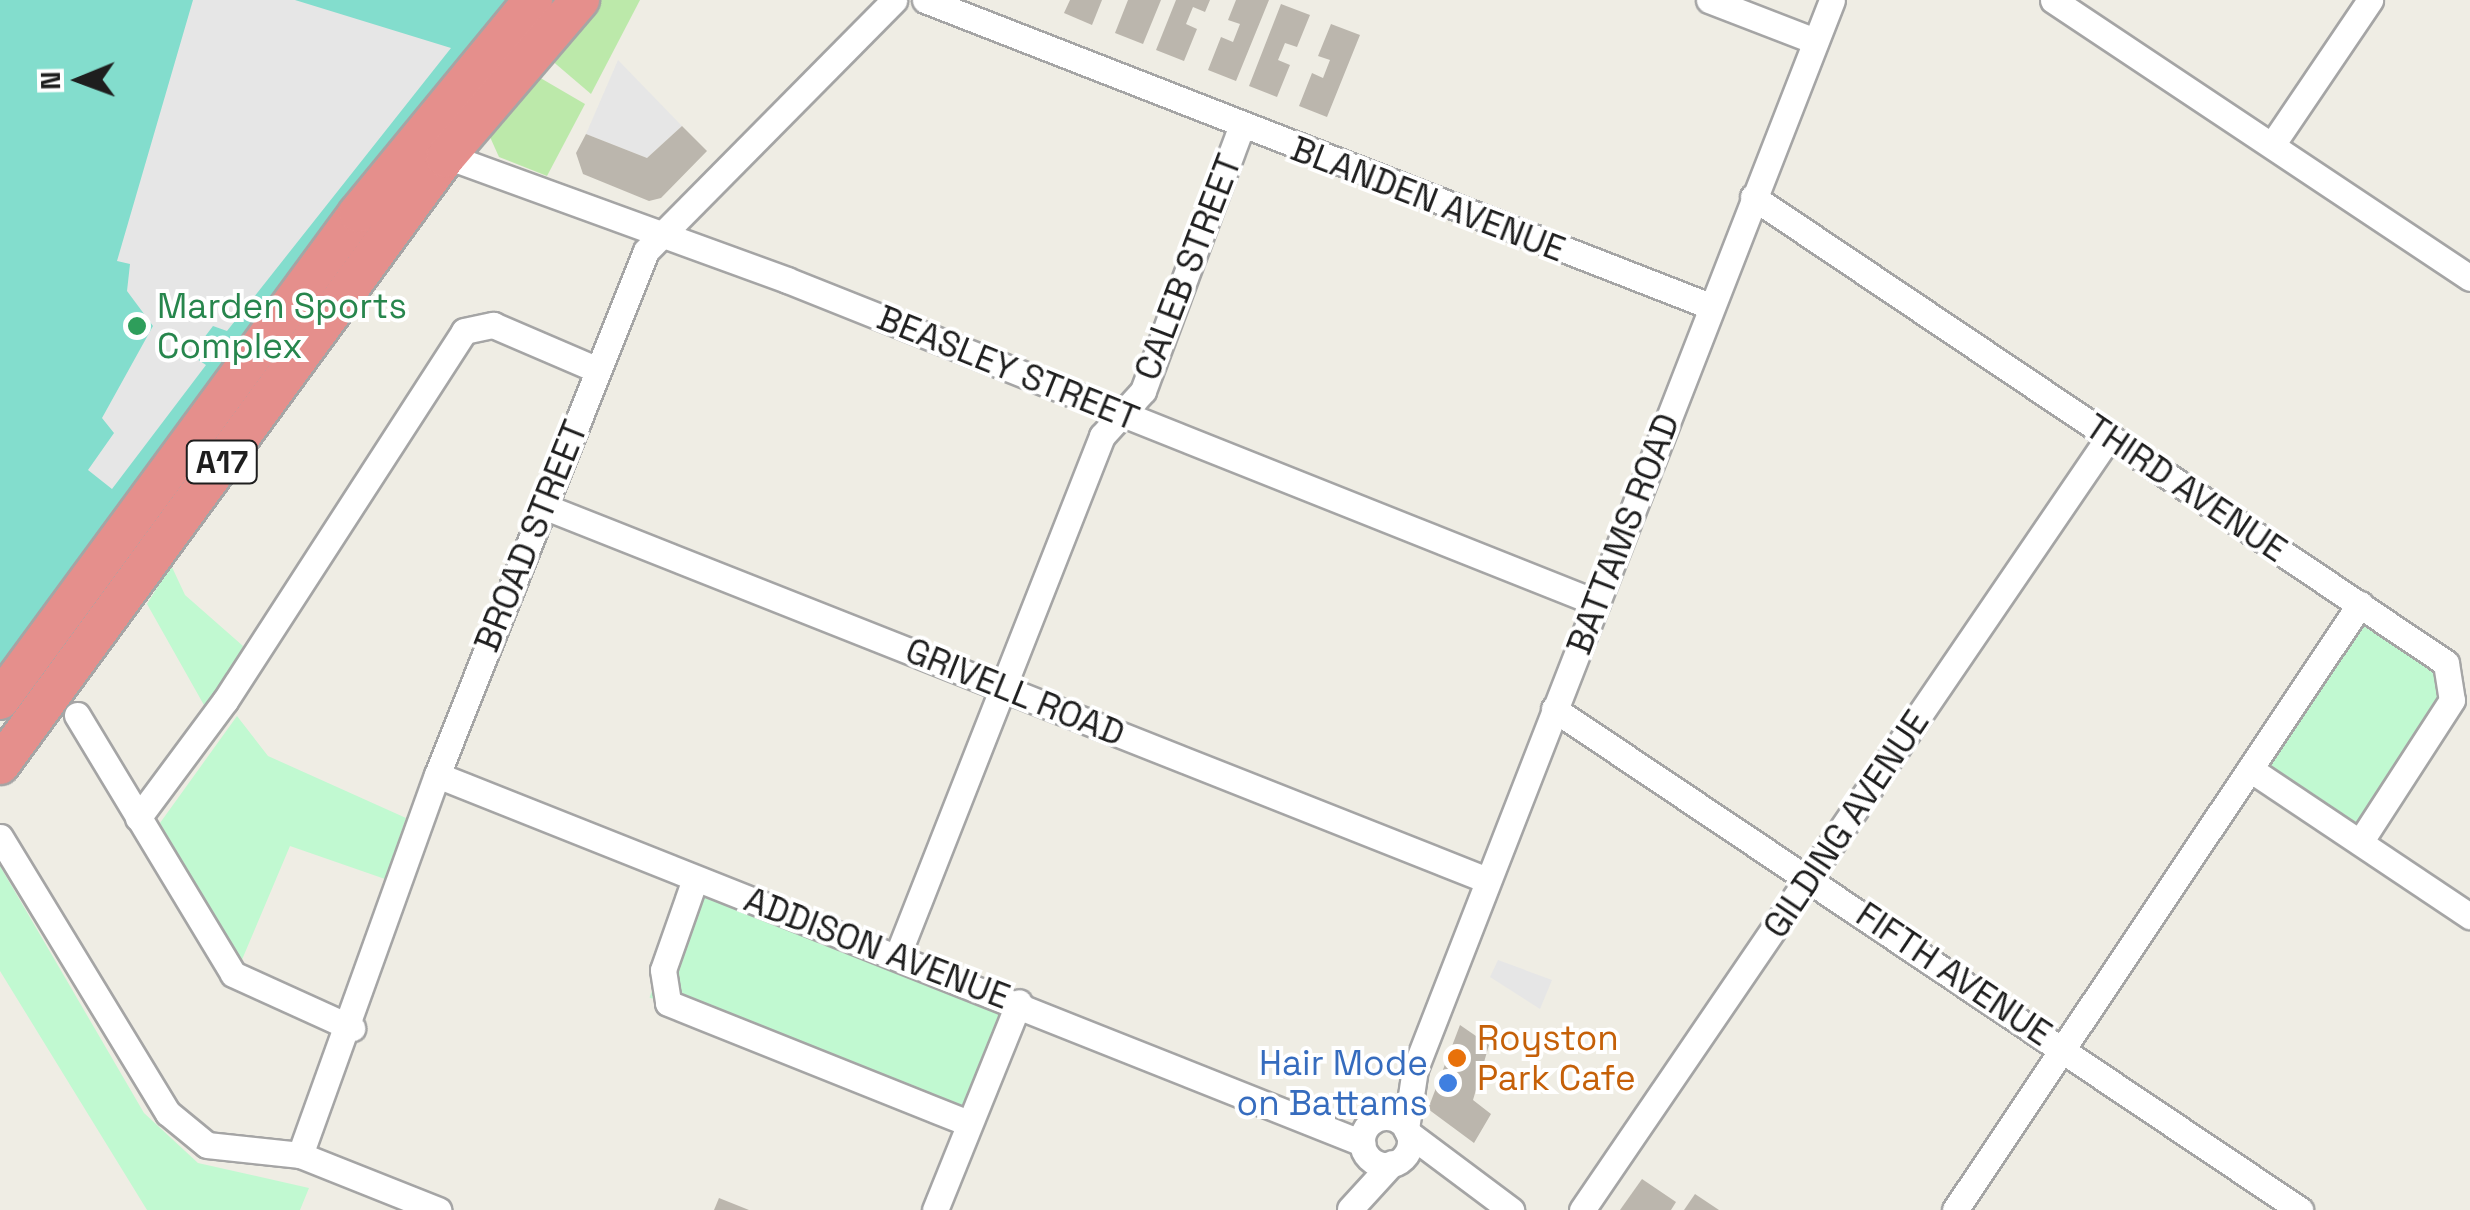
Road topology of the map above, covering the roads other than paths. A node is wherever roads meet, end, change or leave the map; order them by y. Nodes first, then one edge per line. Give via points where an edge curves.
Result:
1 (533, 0) edge
2 (580, 0) edge
3 (894, 0) edge
4 (925, 0) edge
5 (1709, 0) edge
6 (1832, 0) edge
7 (2053, 0) edge
8 (2370, 0) edge
9 (1814, 41) junction
10 (534, 52) junction
11 (482, 62) junction
12 (484, 110) junction
13 (1242, 128) junction
14 (2272, 145) junction
15 (430, 149) junction
16 (1754, 197) junction
17 (658, 234) junction
18 (2470, 278) edge
19 (1710, 306) junction
20 (598, 370) junction
21 (1122, 414) junction
22 (2109, 437) junction
23 (543, 506) junction
24 (1597, 604) junction
25 (2360, 604) junction
26 (1005, 688) junction
27 (0, 700) edge
28 (1554, 710) junction
29 (77, 715) dead end
30 (0, 766) edge
31 (2250, 769) junction
32 (437, 775) junction
33 (138, 818) junction
34 (0, 837) edge
35 (2360, 842) junction
36 (1810, 878) junction
37 (695, 880) junction
38 (1487, 880) junction
39 (2470, 916) edge
40 (898, 954) junction
41 (1020, 1002) junction
42 (352, 1028) junction
43 (2065, 1047) junction
44 (1415, 1069) junction
45 (968, 1122) junction
46 (1407, 1131) junction
47 (1368, 1135) junction
48 (300, 1155) junction
49 (1396, 1162) junction
50 (1450, 1170) junction
51 (399, 1203) edge
52 (1350, 1209) edge
53 (438, 1210) edge
54 (935, 1210) edge
55 (1511, 1210) edge
56 (1582, 1210) edge
57 (1956, 1210) edge
58 (2300, 1210) edge

1 - 11 highway, A17
2 - 10 highway, A17
3 - 17 street, BROAD STREET
4 - 13 street, BLANDEN AVENUE
5 - 9 street
6 - 9 street, BATTAMS ROAD
7 - 14 street
8 - 14 street
9 - 16 street, BATTAMS ROAD
10 - 11 highway
10 - 12 highway, A17
11 - 12 highway
11 - 15 highway, A17
12 - 15 highway, A17
13 - 19 street, BLANDEN AVENUE
13 - 21 street, CALEB STREET via 1143,391
14 - 18 street
15 - 17 street, BEASLEY STREET
15 - 27 highway, A17
15 - 30 highway, A17
16 - 19 street, BATTAMS ROAD
16 - 22 street, THIRD AVENUE
17 - 20 street, BROAD STREET
17 - 21 street, BEASLEY STREET
19 - 24 street, BATTAMS ROAD
20 - 23 street, BROAD STREET
20 - 33 street via 493,325 464,331 254,657
21 - 24 street, BEASLEY STREET
21 - 26 street, CALEB STREET via 1102,436
22 - 25 street, THIRD AVENUE
22 - 36 street, GILDING AVENUE
23 - 26 street, GRIVELL ROAD
23 - 32 street, BROAD STREET
24 - 28 street, BATTAMS ROAD
25 - 31 street
25 - 35 street, THIRD AVENUE via 2446,663 2455,688
26 - 38 street, GRIVELL ROAD
26 - 40 street, CALEB STREET
28 - 36 street, FIFTH AVENUE
28 - 38 street, BATTAMS ROAD
29 - 33 street
31 - 35 street
31 - 43 street
32 - 37 street, ADDISON AVENUE
32 - 42 street, BROAD STREET
33 - 42 street via 234,974
34 - 48 street via 168,1113 207,1145
35 - 39 street
36 - 43 street, FIFTH AVENUE
36 - 56 street, GILDING AVENUE
37 - 40 street, ADDISON AVENUE
37 - 45 street via 663,970 668,1003
38 - 44 street, BATTAMS ROAD
40 - 41 street, ADDISON AVENUE
41 - 45 street
41 - 47 street, ADDISON AVENUE
42 - 48 street, BROAD STREET
43 - 57 street
43 - 58 street, FIFTH AVENUE
44 - 46 street, BATTAMS ROAD
44 - 47 street, BATTAMS ROAD
45 - 54 street
46 - 47 street
46 - 49 street, BATTAMS ROAD
46 - 50 street
47 - 49 street
47 - 52 street, BATTAMS ROAD
48 - 51 street
49 - 50 street
49 - 52 street, BATTAMS ROAD
50 - 55 street
51 - 53 street

